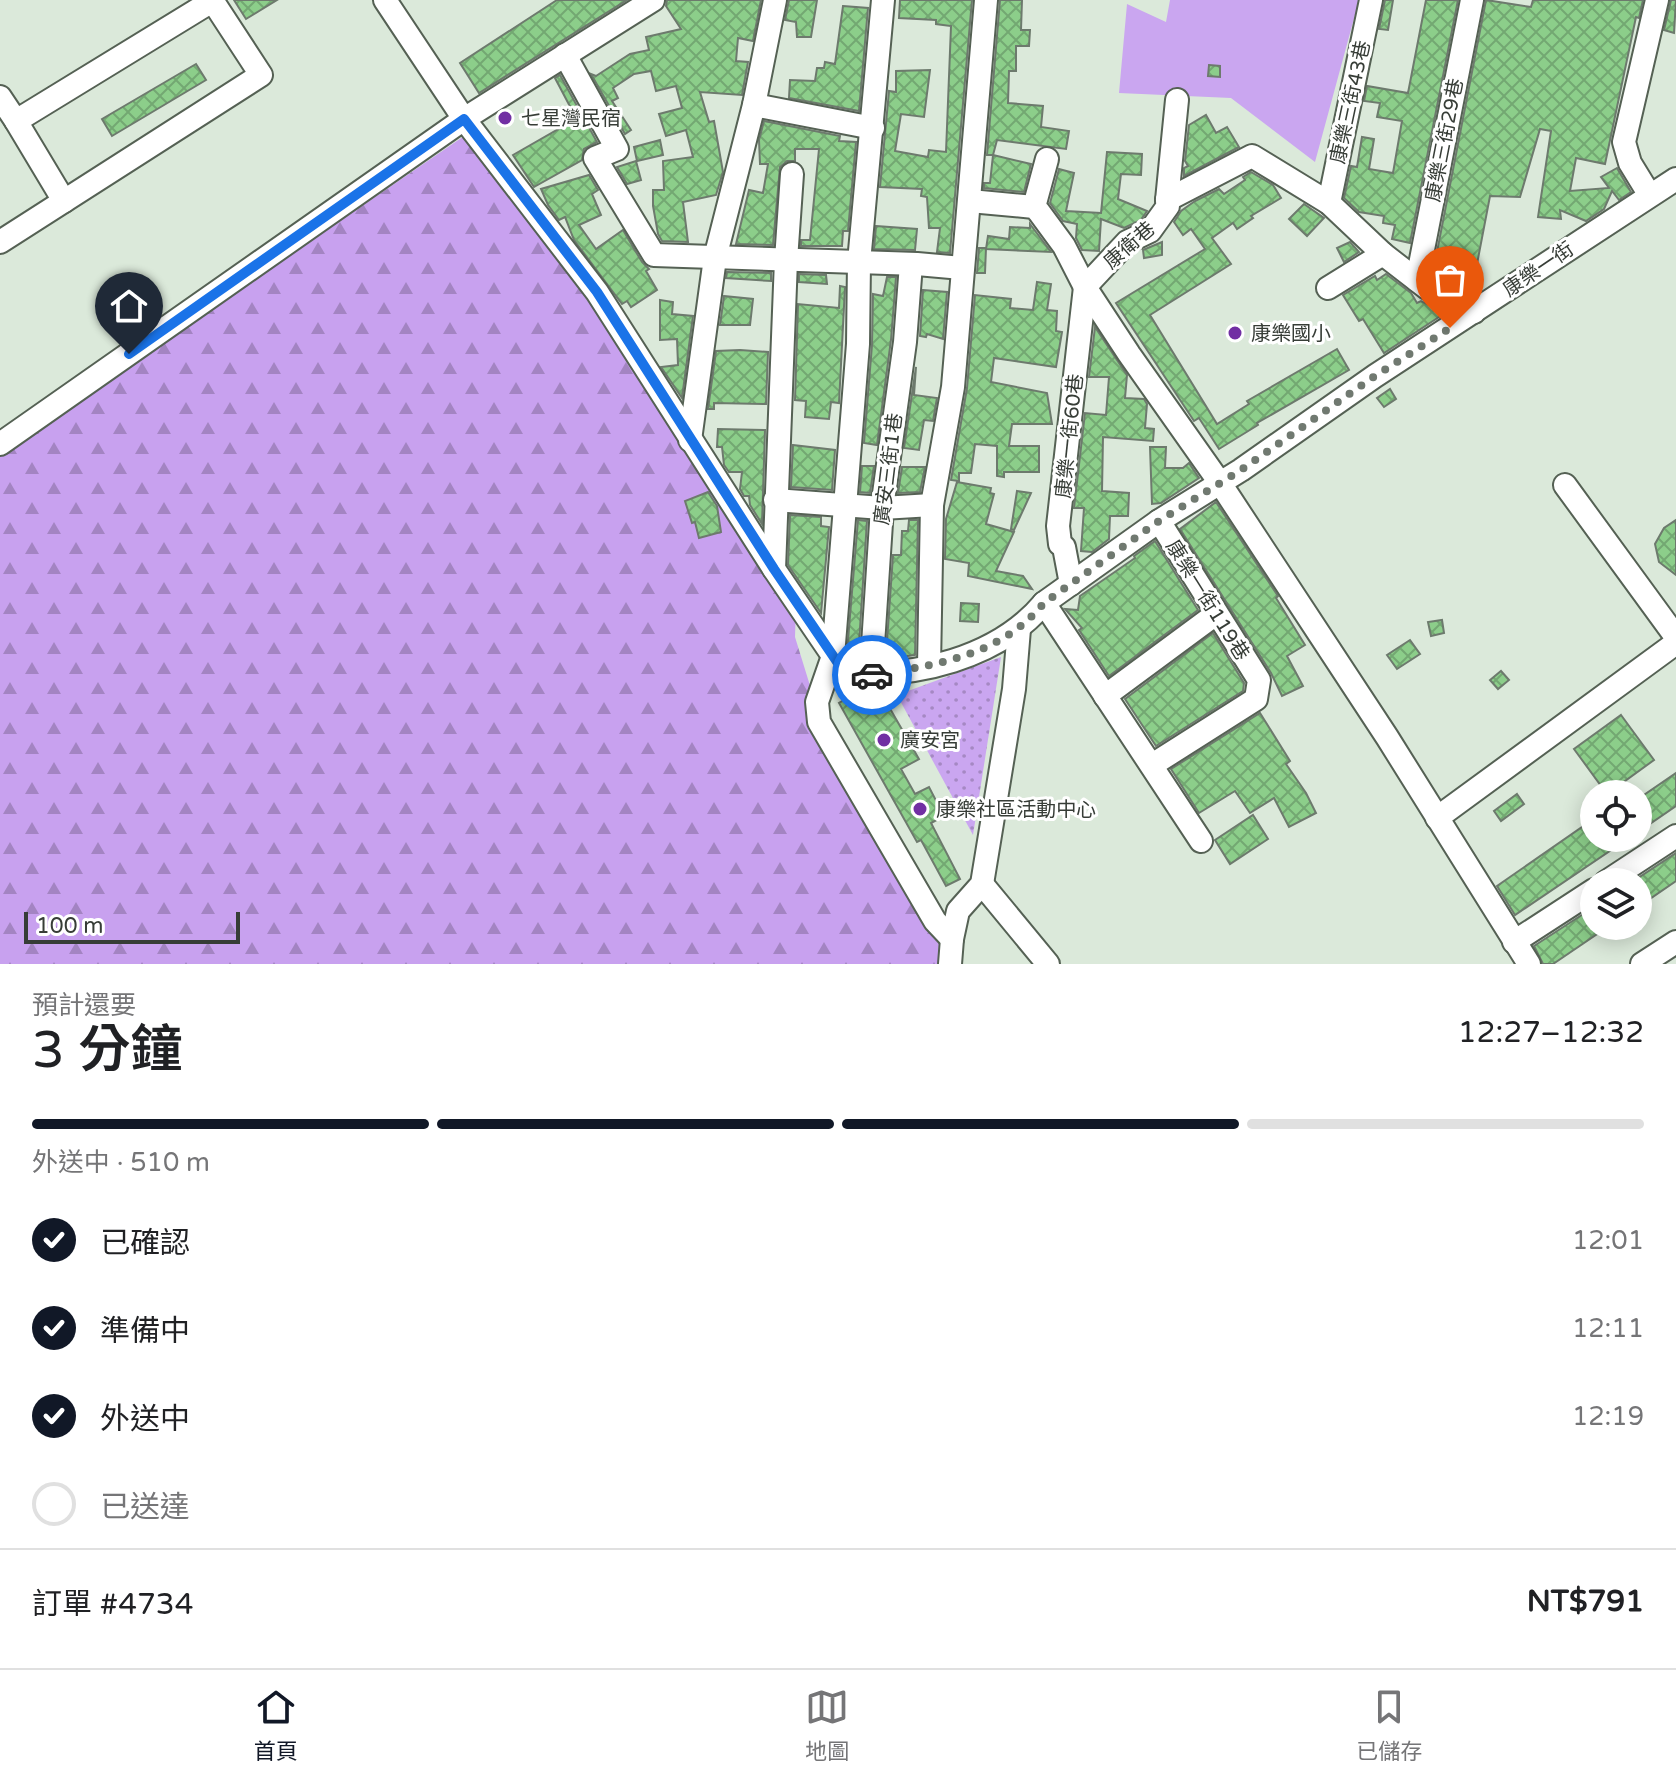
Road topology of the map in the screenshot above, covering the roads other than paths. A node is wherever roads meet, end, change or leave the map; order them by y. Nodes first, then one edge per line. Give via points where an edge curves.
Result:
1 (212, 0) edge
2 (385, 0) edge
3 (653, 0) edge
4 (775, 0) edge
5 (883, 0) edge
6 (986, 0) edge
7 (1371, 0) edge
8 (1472, 0) edge
9 (1657, 0) edge
10 (565, 55) junction
11 (0, 97) edge
12 (1177, 100) dead end
13 (754, 105) junction
14 (464, 119) junction
15 (16, 121) junction
16 (873, 128) junction
17 (1047, 159) dead end
18 (792, 174) dead end
19 (1676, 179) edge
20 (1649, 194) junction
21 (1167, 200) junction
22 (64, 201) junction
23 (970, 201) junction
24 (1329, 203) junction
25 (1034, 207) junction
26 (0, 242) edge
27 (1383, 254) junction
28 (715, 258) junction
29 (786, 260) junction
30 (859, 262) junction
31 (911, 264) junction
32 (962, 268) junction
33 (1417, 280) junction
34 (1085, 287) junction
35 (1328, 288) dead end
36 (1474, 312) junction
37 (690, 440) junction
38 (0, 444) edge
39 (1220, 483) junction
40 (1565, 485) dead end
41 (775, 500) junction
42 (932, 505) junction
43 (843, 506) junction
44 (882, 508) junction
45 (1159, 521) junction
46 (774, 569) junction
47 (1071, 584) junction
48 (1044, 603) junction
49 (1216, 614) junction
50 (1019, 629) junction
51 (1676, 640) edge
52 (833, 656) junction
53 (929, 666) junction
54 (871, 675) junction
55 (1105, 696) junction
56 (1152, 765) junction
57 (1437, 818) junction
58 (1676, 836) edge
59 (1201, 841) dead end
60 (1627, 868) edge
61 (982, 884) junction
62 (1580, 899) edge
63 (952, 939) junction
64 (1514, 942) junction
65 (1676, 942) edge
66 (950, 964) edge
67 (1048, 964) edge
68 (1529, 964) edge
69 (1642, 964) edge

1 - 15 street
1 - 22 street via 261,75
2 - 14 street
3 - 10 street
4 - 13 street
5 - 16 street
6 - 23 street
7 - 24 street, 康樂三街43巷
8 - 33 street, 康樂三街29巷
9 - 20 street via 1624,142
10 - 14 street
10 - 28 street via 617,149 595,158 654,255
11 - 15 street
12 - 21 street
13 - 16 street
13 - 28 street
14 - 37 street via 597,292
14 - 38 street
15 - 22 street
16 - 30 street
17 - 25 street
18 - 29 street
19 - 20 street, 康樂一街
20 - 36 street, 康樂一街
21 - 24 street, 康衛巷 via 1252,156
21 - 34 street, 康衛巷 via 1150,231 1127,242
22 - 26 street
23 - 25 street
23 - 32 street
24 - 27 street
25 - 34 street via 1064,246
27 - 33 street
27 - 35 street
28 - 29 street
28 - 37 street
29 - 30 street
29 - 41 street
30 - 31 street
30 - 43 street via 858,344
31 - 32 street
31 - 44 street, 廣安三街1巷
32 - 42 street via 953,387
33 - 36 street
34 - 39 street
34 - 47 street, 康樂一街60巷 via 1058,526
36 - 39 street, 康樂一街
37 - 46 street
39 - 45 street, 康樂一街
39 - 57 street
40 - 51 street
41 - 43 street
41 - 46 street
42 - 44 street
42 - 53 street
43 - 44 street
43 - 52 street
44 - 54 street, 廣安三街1巷
45 - 47 street, 康樂一街
45 - 49 street, 康樂一街119巷
46 - 52 street
47 - 48 street, 康樂一街
48 - 50 street, 康樂一街
48 - 55 street
49 - 55 street
49 - 56 street, 康樂一街119巷 via 1259,680 1256,699
50 - 53 street, 康樂一街 via 981,651
50 - 61 street
51 - 57 street
52 - 54 street via 844,672
52 - 63 street via 817,702 819,722 935,921
53 - 54 street, 康樂一街
55 - 56 street
56 - 59 street
57 - 64 street
58 - 60 street
61 - 63 street via 958,911
61 - 67 street
62 - 64 street
63 - 66 street
64 - 68 street
65 - 69 street

